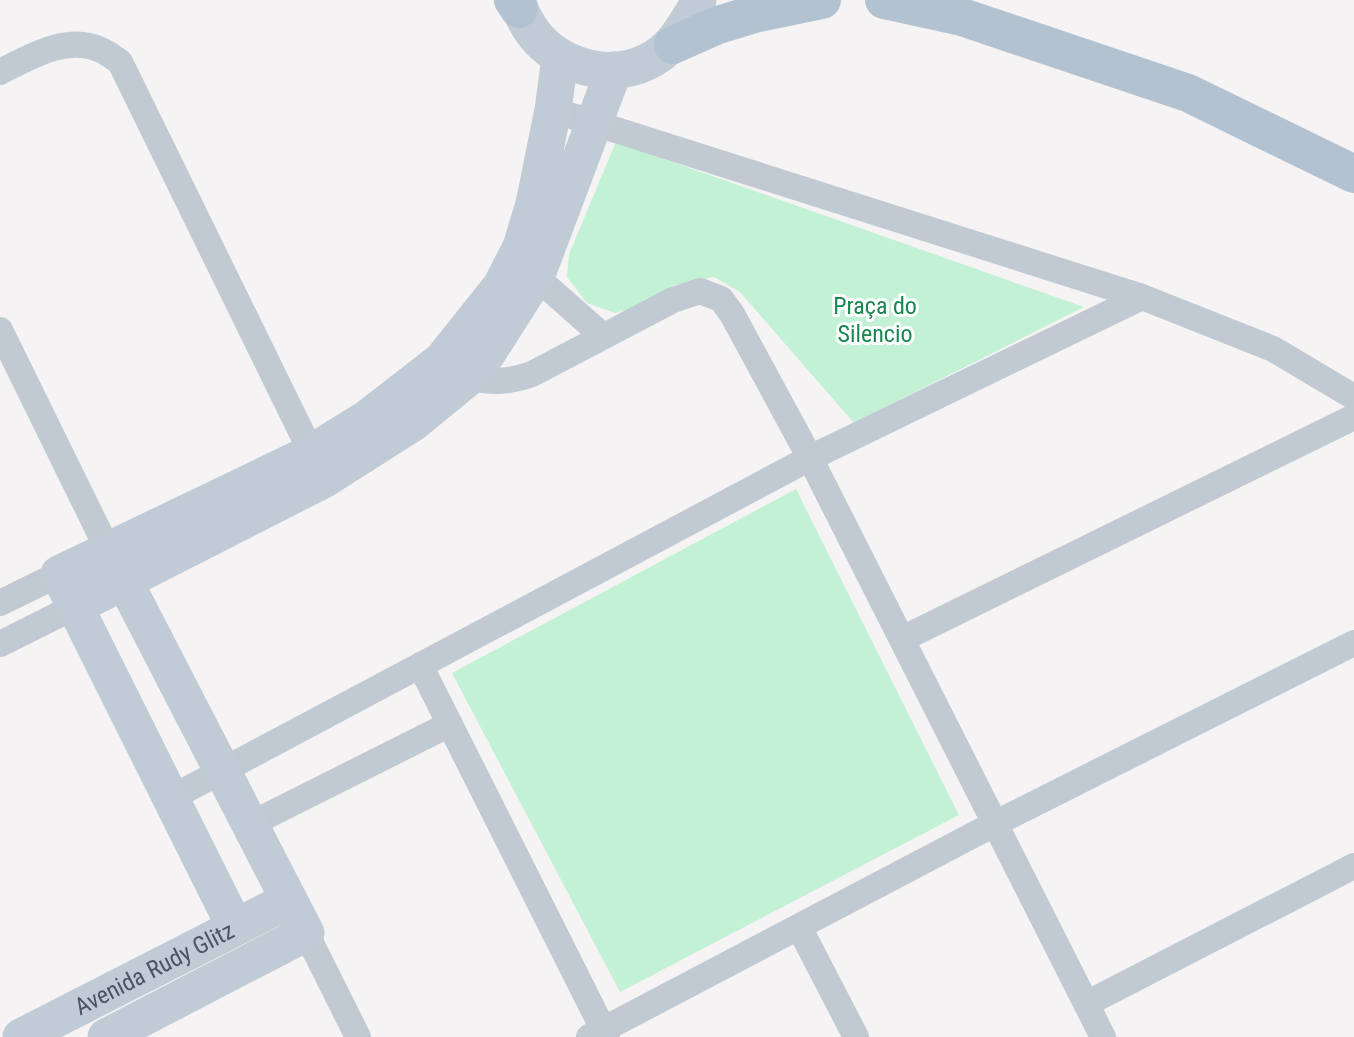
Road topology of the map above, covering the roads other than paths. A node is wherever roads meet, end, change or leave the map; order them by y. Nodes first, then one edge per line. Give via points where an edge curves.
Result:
1 (698, 0) edge
2 (822, 0) edge
3 (884, 0) edge
4 (517, 3) edge
5 (673, 45) junction
6 (560, 58) junction
7 (614, 70) junction
8 (0, 72) edge
9 (553, 110) junction
10 (594, 122) junction
11 (1354, 174) edge
12 (536, 277) junction
13 (1142, 297) junction
14 (0, 330) edge
15 (603, 336) junction
16 (455, 369) junction
17 (1354, 397) edge
18 (1354, 417) edge
19 (810, 458) junction
20 (318, 466) junction
21 (116, 566) junction
22 (59, 574) junction
23 (0, 603) edge
24 (76, 606) junction
25 (902, 639) junction
26 (1354, 643) edge
27 (0, 644) edge
28 (421, 665) junction
29 (450, 724) junction
30 (221, 772) junction
31 (171, 798) junction
32 (996, 823) junction
33 (249, 825) junction
34 (1354, 866) edge
35 (289, 900) junction
36 (236, 927) junction
37 (799, 927) junction
38 (306, 933) junction
39 (1086, 1004) junction
40 (115, 1035) edge
41 (599, 1035) edge
42 (21, 1037) edge
43 (358, 1037) edge
44 (856, 1037) edge
45 (1104, 1037) edge

1 - 5 street
2 - 5 main road via 730,21
3 - 11 main road via 962,17 1188,93
4 - 6 street via 535,37
5 - 7 street via 646,62
6 - 7 street via 586,68
6 - 9 street
7 - 10 street
8 - 20 street via 39,52 77,43 101,49 120,62
9 - 10 street
9 - 16 street via 521,247
10 - 12 street
10 - 13 street
12 - 15 street
12 - 16 street via 487,354
13 - 17 street via 1273,349
13 - 19 street
14 - 21 street
15 - 16 street via 516,379 498,381
15 - 19 street via 700,291 721,299
16 - 20 street via 413,423
18 - 25 street
19 - 25 street
19 - 28 street
20 - 21 street
21 - 22 street
21 - 24 street
21 - 30 street
22 - 23 street
22 - 24 street
24 - 27 street
24 - 31 street
25 - 32 street
26 - 32 street
28 - 29 street
28 - 30 street
29 - 33 street
29 - 41 street
30 - 31 street
30 - 33 street
31 - 36 street
32 - 37 street
32 - 39 street
33 - 35 street
34 - 39 street
35 - 36 street, Avenida Rudy Glitz
35 - 38 street
36 - 42 street, Avenida Rudy Glitz
37 - 41 street
37 - 44 street
38 - 40 street, Avenida Rudy Glitz
38 - 43 street
39 - 45 street

